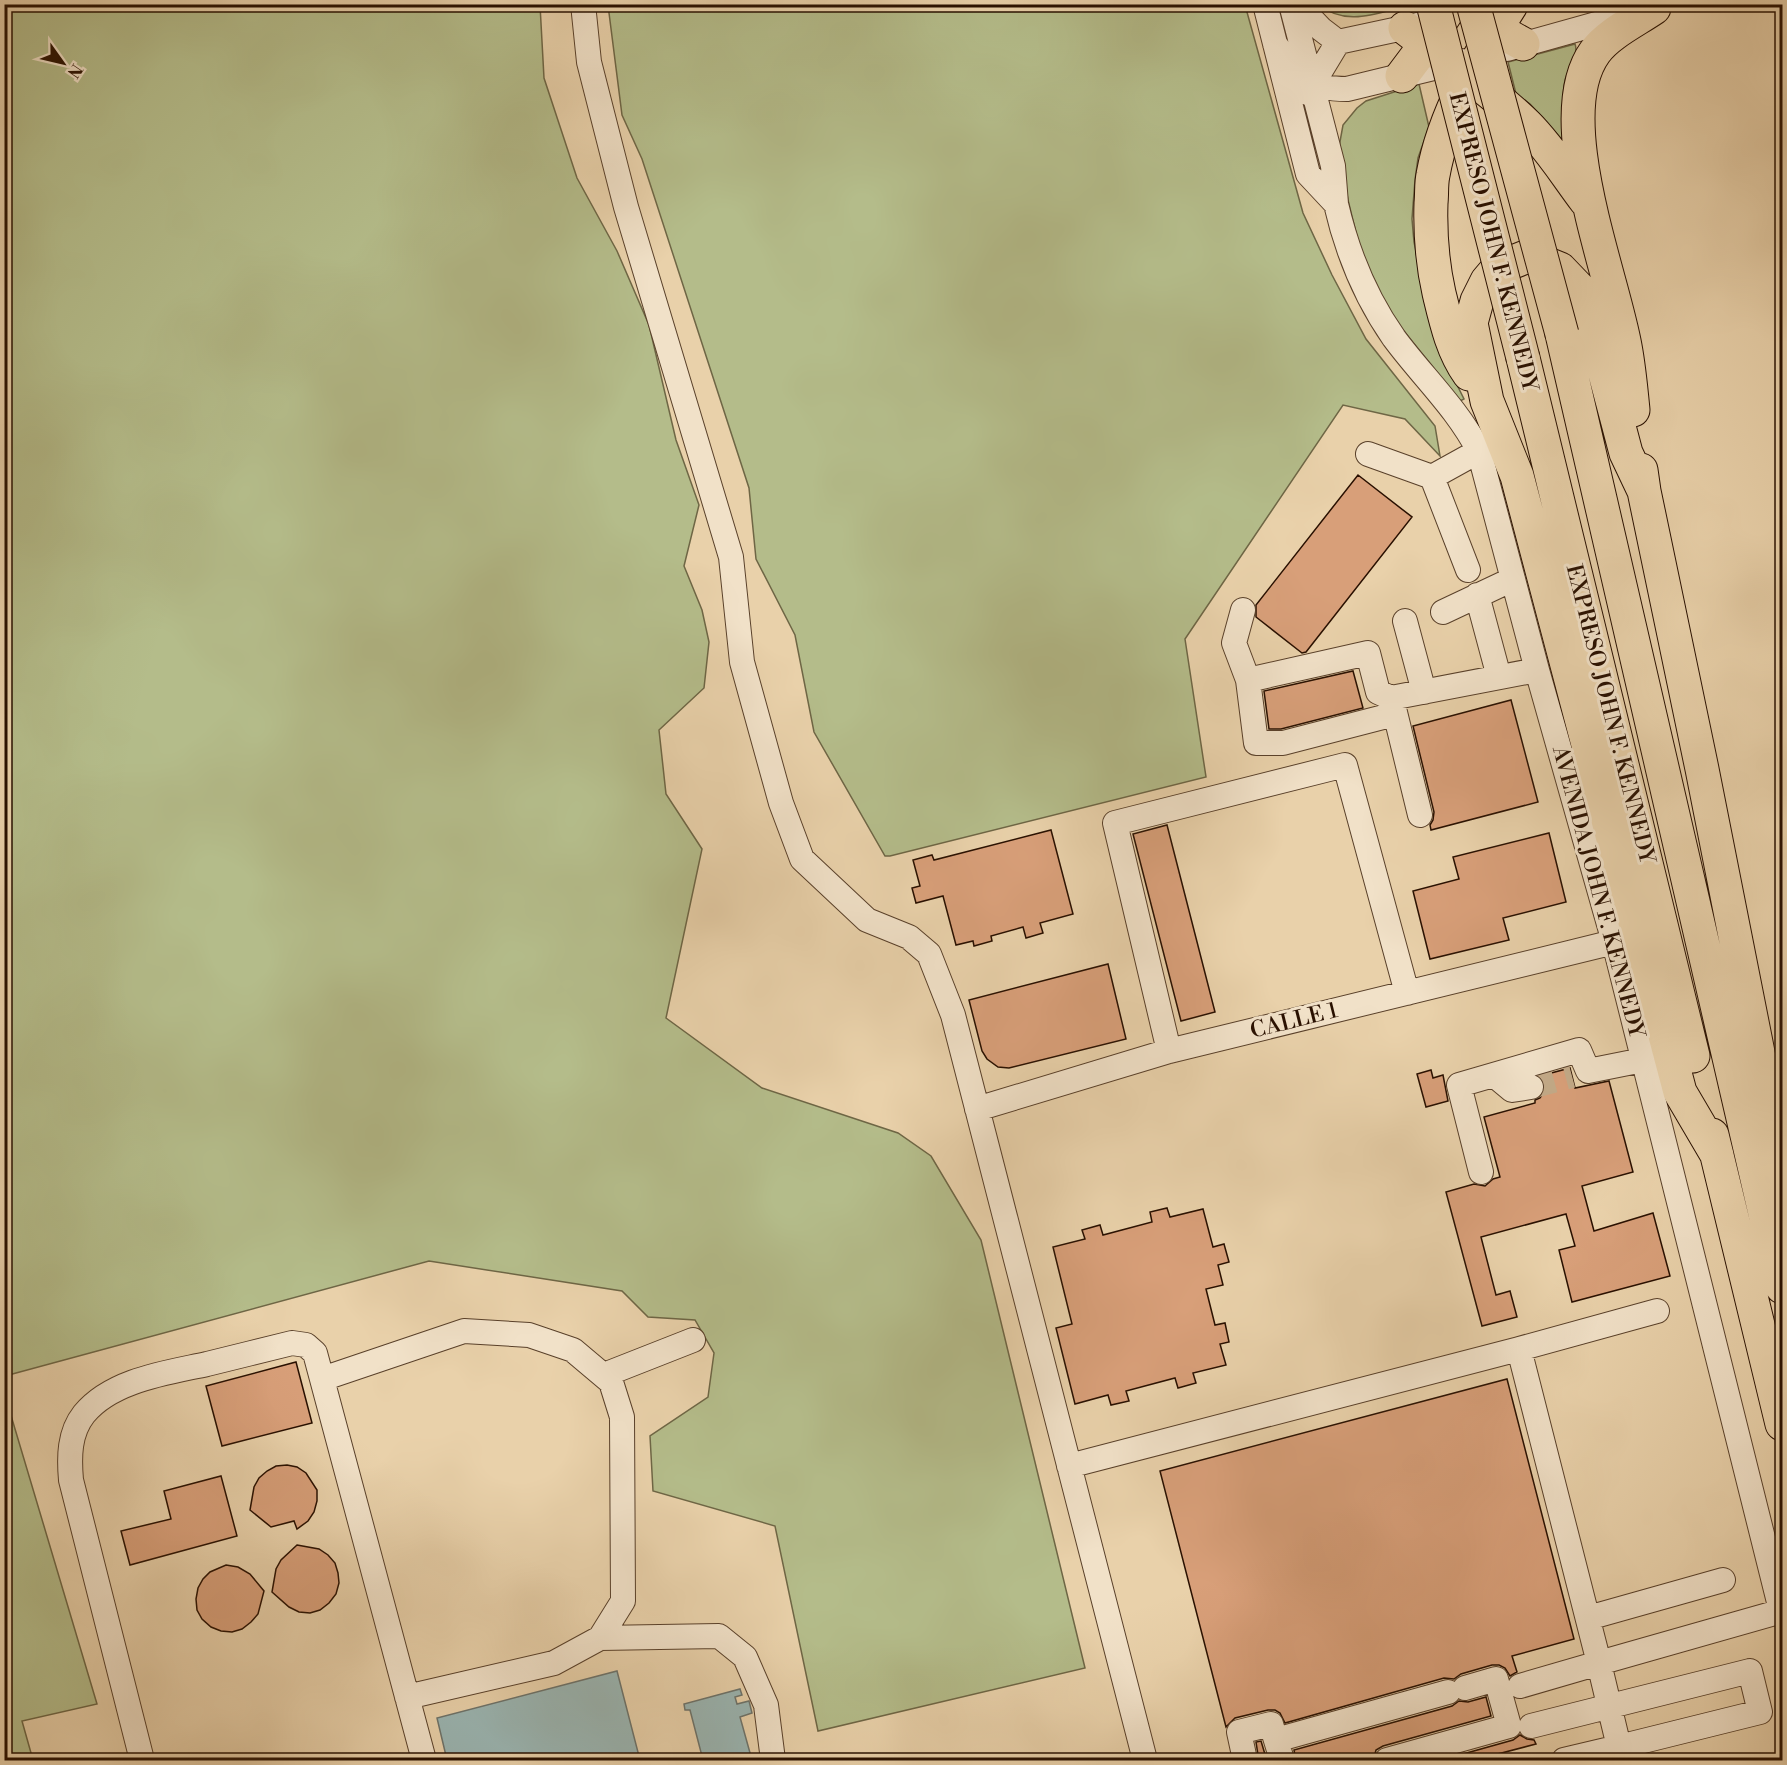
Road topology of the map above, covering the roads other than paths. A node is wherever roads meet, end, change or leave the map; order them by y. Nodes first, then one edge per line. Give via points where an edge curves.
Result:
1 (583, 4) edge
2 (1264, 4) edge
3 (1292, 4) edge
4 (1297, 4) edge
5 (1660, 6) edge
6 (1466, 17) edge
7 (1338, 42) junction
8 (1275, 44) junction
9 (1467, 65) junction
10 (1402, 76) junction
11 (1312, 85) junction
12 (1347, 89) junction
13 (1304, 158) junction
14 (1333, 166) junction
15 (1336, 204) junction
16 (1589, 205) junction
17 (1487, 400) junction
18 (1479, 451) junction
19 (1368, 454) dead end
20 (1432, 477) junction
21 (1644, 491) junction
22 (1468, 570) dead end
23 (1513, 579) junction
24 (1477, 595) junction
25 (1244, 610) dead end
26 (1443, 612) dead end
27 (1405, 621) dead end
28 (1537, 670) junction
29 (1499, 677) junction
30 (1248, 680) junction
31 (1424, 692) junction
32 (1393, 706) junction
33 (1420, 815) dead end
34 (1614, 942) junction
35 (1407, 993) junction
36 (1169, 1051) junction
37 (1643, 1060) junction
38 (1494, 1075) junction
39 (1531, 1087) tunnel mouth
40 (977, 1109) junction
41 (1717, 1155) junction
42 (1481, 1172) dead end
43 (1782, 1174) edge
44 (1782, 1287) edge
45 (1657, 1311) dead end
46 (693, 1340) dead end
47 (1519, 1349) junction
48 (604, 1376) junction
49 (322, 1379) junction
50 (1782, 1424) edge
51 (1069, 1466) junction
52 (1723, 1580) dead end
53 (1782, 1613) edge
54 (1588, 1618) junction
55 (600, 1638) junction
56 (1599, 1664) junction
57 (1520, 1686) dead end
58 (407, 1697) junction
59 (1608, 1705) junction
60 (1531, 1726) dead end
61 (1619, 1747) junction
62 (1279, 1750) edge
63 (142, 1761) edge
64 (424, 1761) edge
65 (773, 1761) edge
66 (1145, 1761) edge
67 (1245, 1761) edge
68 (1387, 1761) edge
69 (1564, 1761) edge

1 - 40 street via 589,62 626,207 731,557 742,662 781,803 802,859 867,920 909,936 929,954 953,1015
2 - 8 street, AVENIDA JOHN F. KENNEDY
3 - 11 street, AVENIDA JOHN F. KENNEDY
4 - 7 street
5 - 6 street
5 - 16 highway via 1611,37 1595,52 1586,72 1576,124
6 - 7 street
6 - 9 highway
6 - 9 highway
6 - 10 highway
6 - 41 highway, EXPRESO JOHN F. KENNEDY, bridge via 1523,358
6 - 44 highway, EXPRESO JOHN F. KENNEDY, bridge via 1562,334
7 - 11 street
8 - 11 street via 1297,73
8 - 13 street, AVENIDA JOHN F. KENNEDY
9 - 10 street
9 - 16 highway via 1544,143
9 - 17 highway via 1432,176 1430,232 1447,329 1461,363
10 - 12 street
11 - 12 street
11 - 13 street
11 - 14 street, AVENIDA JOHN F. KENNEDY
12 - 14 street via 1335,107 1330,125
13 - 15 street, AVENIDA JOHN F. KENNEDY via 1308,174
14 - 15 street, AVENIDA JOHN F. KENNEDY
15 - 18 street, AVENIDA JOHN F. KENNEDY via 1370,302 1470,432
16 - 21 highway via 1625,345
17 - 21 highway via 1471,323 1487,281 1498,268 1527,256 1560,269 1584,294 1626,453
17 - 41 highway via 1517,476 1680,1092
18 - 20 street
18 - 23 street, AVENIDA JOHN F. KENNEDY
19 - 20 street
20 - 22 street
21 - 43 highway
23 - 24 street
23 - 28 street, AVENIDA JOHN F. KENNEDY
24 - 26 street
24 - 29 street
25 - 30 street via 1234,643
27 - 31 street
28 - 29 street
28 - 34 street, AVENIDA JOHN F. KENNEDY
29 - 31 street
30 - 32 street via 1368,653 1378,692
30 - 32 street via 1256,743 1284,743
31 - 32 street
32 - 33 street
34 - 35 street, CALLE 1
34 - 37 street, AVENIDA JOHN F. KENNEDY
35 - 36 street, CALLE 1
35 - 36 street via 1345,765 1114,823
36 - 40 street, CALLE 1
37 - 38 street via 1580,1074 1579,1050
37 - 53 street, AVENIDA JOHN F. KENNEDY
38 - 39 street via 1512,1090
38 - 42 street via 1459,1085
40 - 51 street
41 - 50 highway, EXPRESO JOHN F. KENNEDY
45 - 47 street
46 - 48 street
47 - 51 street
47 - 54 street
48 - 49 street via 573,1350 530,1335 464,1331
48 - 55 street via 611,1382 622,1417 623,1601
49 - 58 street
49 - 63 street via 315,1353 306,1345 292,1343 120,1388 101,1398 84,1414 75,1430 70,1446 71,1480
51 - 66 street
52 - 54 street
53 - 56 street
54 - 56 street
55 - 58 street via 554,1663
55 - 65 street via 719,1636 745,1657 766,1705
56 - 57 street
56 - 59 street
58 - 64 street
59 - 60 street
59 - 61 street
59 - 61 street via 1750,1671 1760,1712
61 - 69 street
62 - 67 street via 1271,1724 1239,1732
62 - 68 street via 1496,1679 1509,1726

